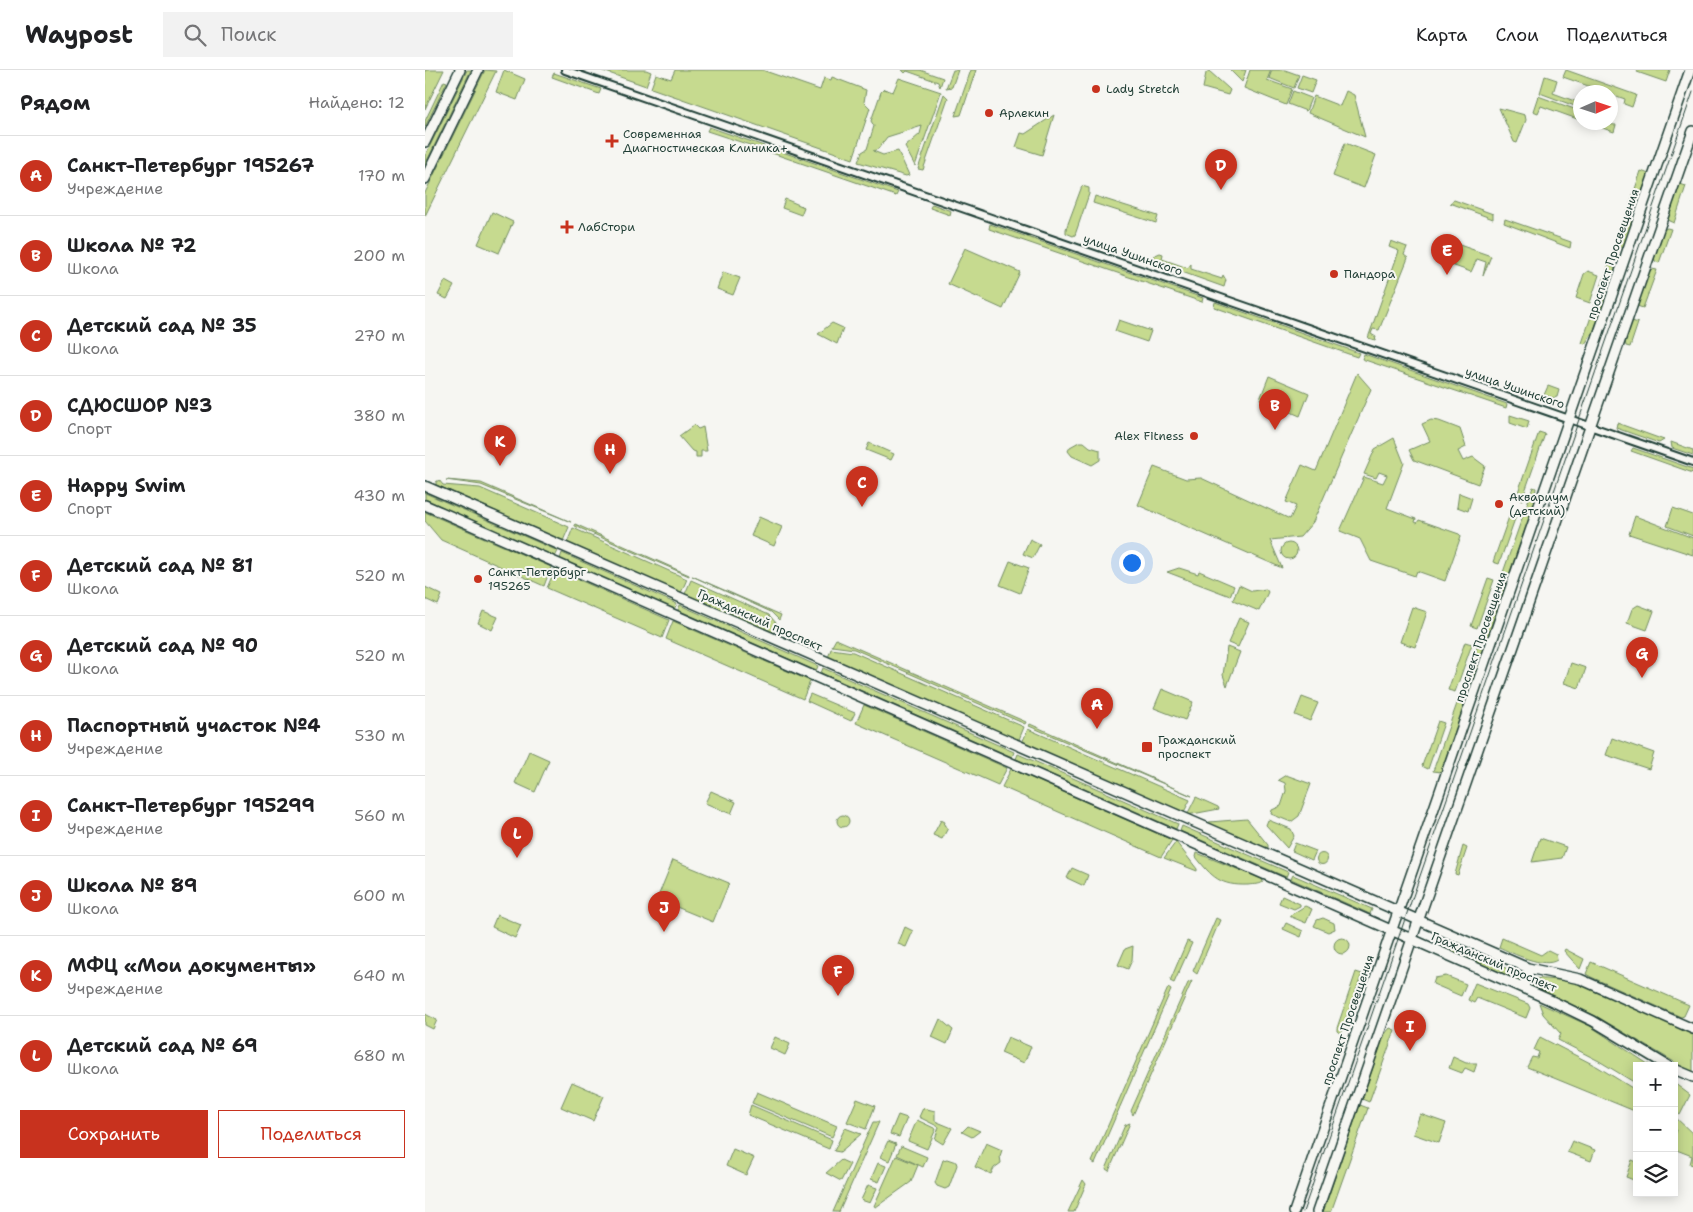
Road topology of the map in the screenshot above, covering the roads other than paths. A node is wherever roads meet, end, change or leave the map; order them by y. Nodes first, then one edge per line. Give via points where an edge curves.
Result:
1 (460, 70) edge
2 (478, 70) edge
3 (565, 70) edge
4 (1690, 70) edge
5 (1693, 131) edge
6 (425, 142) edge
7 (425, 179) edge
8 (1569, 419) junction
9 (1590, 426) junction
10 (1693, 462) edge
11 (425, 486) edge
12 (425, 506) edge
13 (1399, 912) junction
14 (1419, 921) junction
15 (1392, 931) junction
16 (1412, 940) junction
17 (1528, 968) junction
18 (1521, 988) junction
19 (1693, 1029) edge
20 (1661, 1062) edge
21 (1678, 1071) edge
22 (1693, 1077) edge
23 (1294, 1212) edge
24 (1317, 1212) edge

1 - 6 main road
2 - 7 main road
3 - 8 street, улица Ушинского
4 - 8 main road, проспект Просвещения
5 - 9 main road
8 - 9 street, улица Ушинского
8 - 13 main road, проспект Просвещения
9 - 10 street, улица Ушинского
9 - 14 main road
11 - 13 main road, Гражданский проспект
12 - 15 main road, Гражданский проспект
13 - 14 main road, Гражданский проспект
13 - 15 main road, проспект Просвещения
14 - 16 main road
14 - 17 main road, Гражданский проспект
15 - 16 main road, Гражданский проспект
15 - 23 main road, проспект Просвещения
16 - 18 main road, Гражданский проспект
16 - 24 main road
17 - 18 main road via 1528,980
17 - 19 main road, Гражданский проспект via 1580,979
18 - 20 main road, Гражданский проспект via 1593,1021
21 - 22 main road

